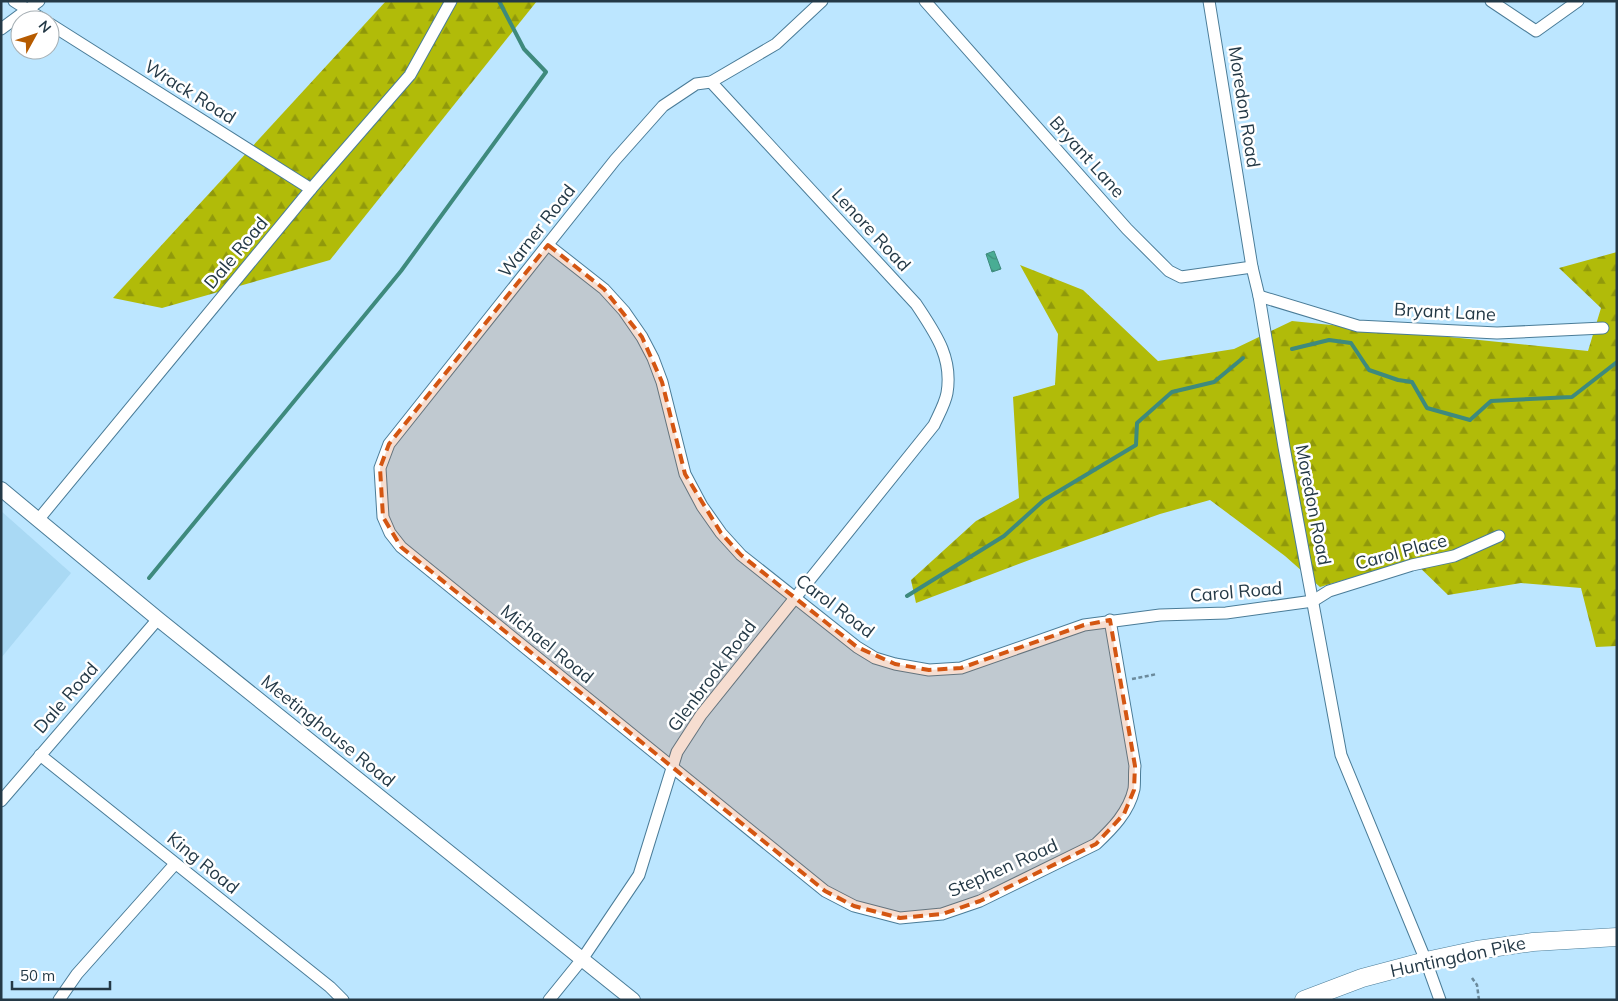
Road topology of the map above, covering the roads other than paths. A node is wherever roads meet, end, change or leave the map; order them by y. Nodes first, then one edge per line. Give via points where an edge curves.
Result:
1 (14, 1) edge
2 (39, 1) edge
3 (451, 1) edge
4 (822, 1) edge
5 (925, 1) edge
6 (1209, 1) edge
7 (1491, 1) edge
8 (1578, 1) edge
9 (28, 10) joint
10 (60, 30) edge
11 (711, 82) junction
12 (311, 189) junction
13 (548, 245) junction
14 (1252, 268) junction
15 (1259, 296) junction
16 (1603, 328) dead end
17 (934, 425) joint
18 (1, 488) edge
19 (38, 520) junction
20 (1499, 536) dead end
21 (401, 548) joint
22 (794, 597) junction
23 (1313, 601) junction
24 (158, 619) junction
25 (1110, 620) junction
26 (40, 755) junction
27 (672, 768) junction
28 (1, 800) edge
29 (175, 864) junction
30 (1617, 937) edge
31 (583, 958) junction
32 (1426, 961) junction
33 (59, 1000) edge
34 (342, 1000) edge
35 (549, 1000) edge
36 (633, 1000) edge
37 (1304, 1000) edge
38 (1440, 1000) edge

1 - 9 street
2 - 9 street
3 - 12 street, Dale Road via 410,75
4 - 11 street, Warner Road via 776,44
5 - 14 street, Bryant Lane via 1168,272 1181,277
6 - 14 street, Moredon Road
7 - 8 street via 1536,31
10 - 12 street, Wrack Road
11 - 13 street, Warner Road via 696,84 664,106 615,160
11 - 17 street, Lenore Road via 916,304 940,342 948,369 947,394
12 - 19 street, Dale Road
13 - 21 street, Warner Road via 389,444 380,468 383,517
13 - 22 street, Carol Road via 604,289 642,337 662,382 685,474 702,506 742,555
14 - 15 street, Moredon Road
15 - 16 street, Bryant Lane via 1358,326 1497,333
15 - 23 street, Moredon Road
17 - 22 street, Glenbrook Road
18 - 19 street, Meetinghouse Road
19 - 24 street, Meetinghouse Road
20 - 23 street, Carol Place via 1454,556 1412,565 1329,591
21 - 27 street, Michael Road
22 - 25 street, Carol Road via 875,658 929,670 961,668 1084,625
22 - 27 street, Glenbrook Road via 701,715 677,752
23 - 25 street, Carol Road via 1226,613
23 - 32 street, Moredon Road via 1341,755
24 - 26 street, Dale Road
24 - 31 street, Meetinghouse Road
25 - 27 street, Stephen Road via 1135,766 1134,790 1124,814 1096,844 980,901 942,914 900,918 854,906 825,891
26 - 28 street, Dale Road
26 - 29 street, King Road
27 - 31 street, Glenbrook Road via 639,875
29 - 33 street via 77,974
29 - 34 street, King Road
30 - 32 main road, Huntingdon Pike via 1533,942
31 - 35 street, Glenbrook Road
31 - 36 street, Meetinghouse Road
32 - 37 main road, Huntingdon Pike via 1362,978
32 - 38 street, Moredon Road

